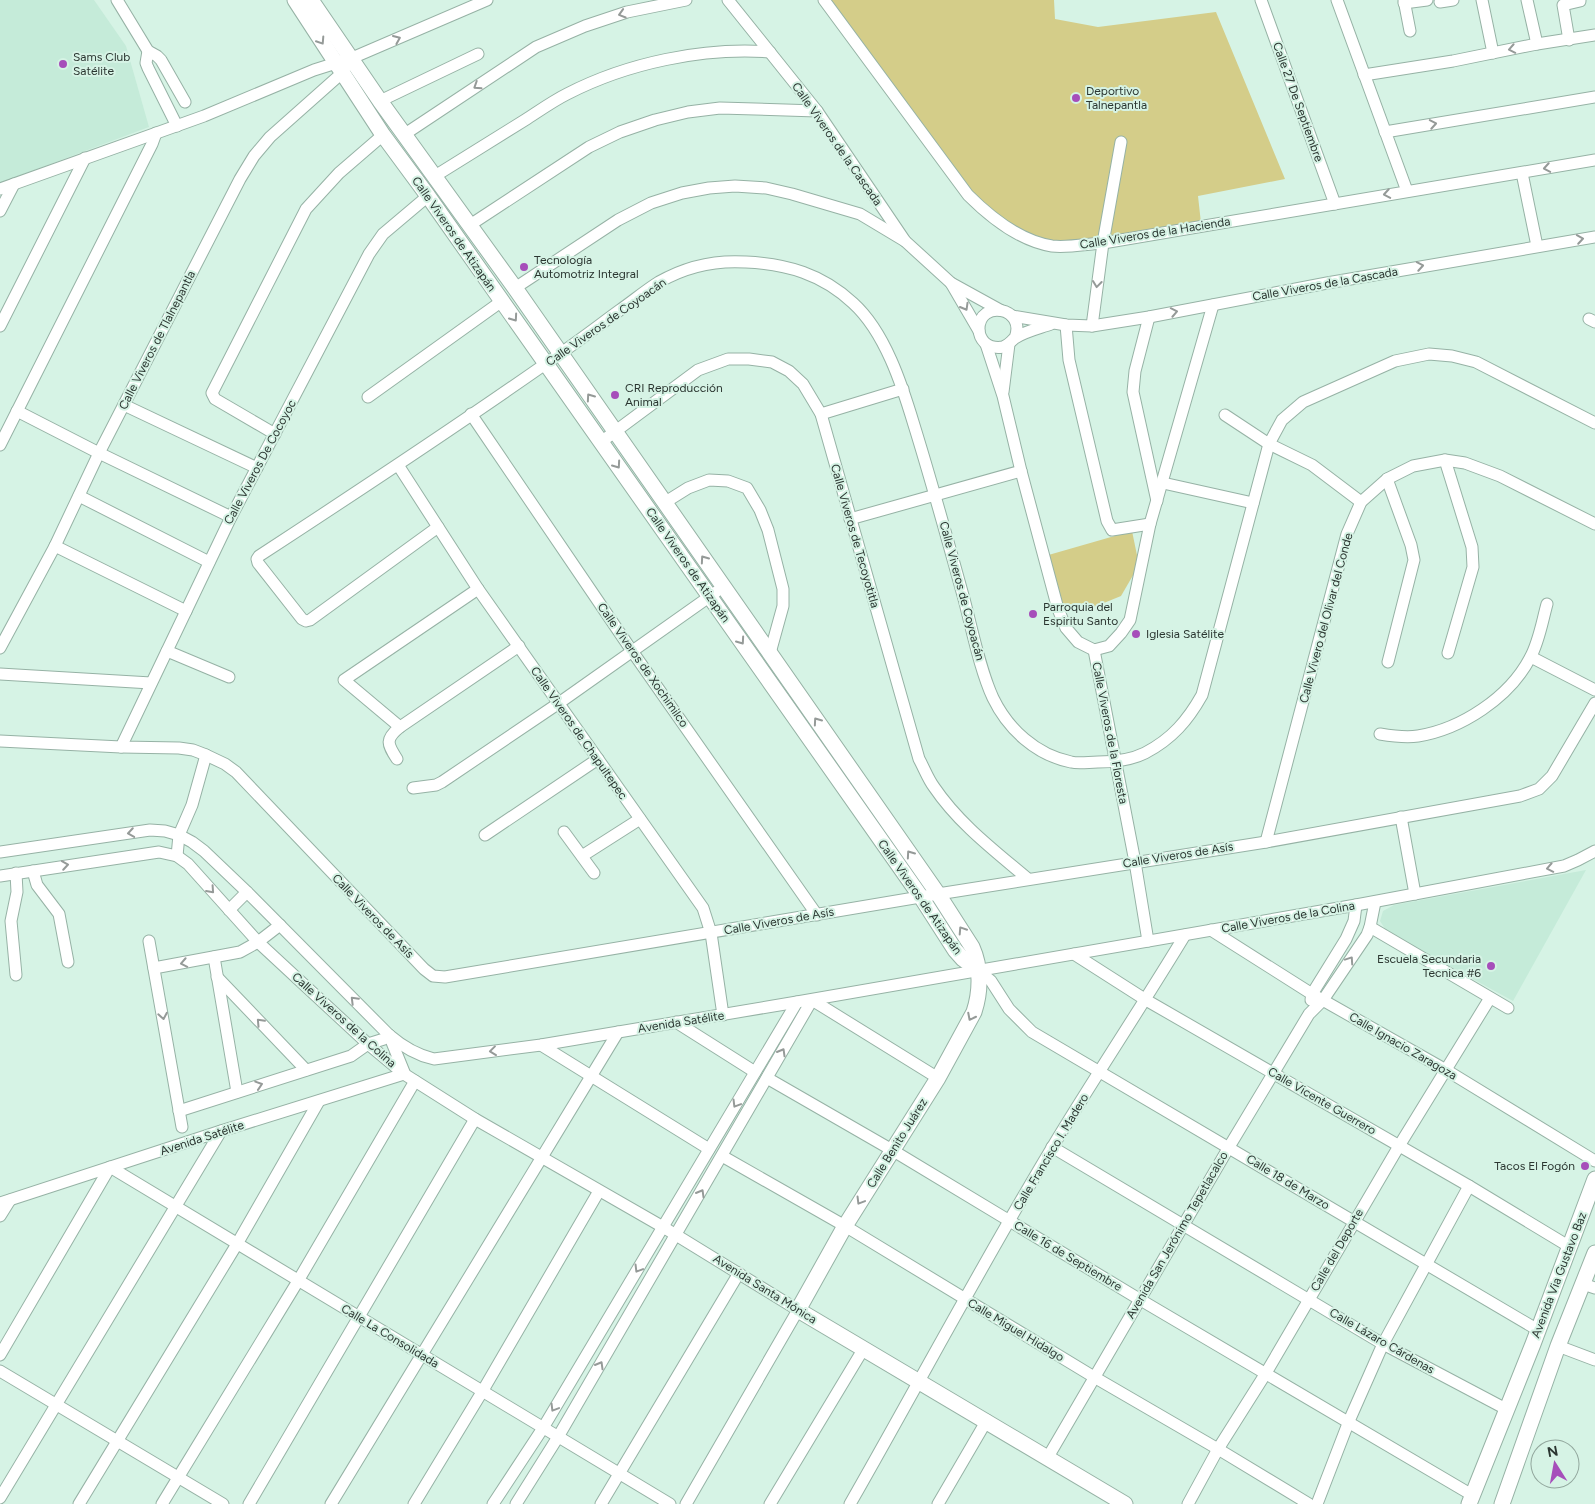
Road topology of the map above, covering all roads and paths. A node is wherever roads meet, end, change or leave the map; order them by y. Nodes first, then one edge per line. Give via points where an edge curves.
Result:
1 (117, 0) edge
2 (295, 0) edge
3 (311, 0) edge
4 (487, 0) edge
5 (686, 0) edge
6 (728, 0) edge
7 (824, 0) edge
8 (1261, 0) edge
9 (1337, 0) edge
10 (1427, 0) edge
11 (1453, 0) edge
12 (1482, 0) edge
13 (1527, 0) edge
14 (1580, 0) edge
15 (1440, 2) dead end
16 (1405, 5) edge
17 (1410, 31) dead end
18 (1595, 36) edge
19 (1569, 40) junction
20 (1537, 44) junction
21 (148, 51) junction
22 (770, 52) junction
23 (1493, 53) junction
24 (478, 54) dead end
25 (352, 58) junction
26 (339, 68) junction
27 (1364, 75) junction
28 (1595, 96) edge
29 (380, 101) junction
30 (185, 102) dead end
31 (817, 111) junction
32 (177, 126) junction
33 (1385, 132) junction
34 (156, 133) junction
35 (405, 134) junction
36 (383, 135) junction
37 (1120, 142) dead end
38 (85, 158) junction
39 (1595, 160) edge
40 (1522, 173) junction
41 (435, 176) junction
42 (14, 184) junction
43 (0, 189) edge
44 (1407, 191) junction
45 (428, 196) junction
46 (1335, 204) junction
47 (0, 211) edge
48 (470, 225) junction
49 (1595, 236) edge
50 (905, 240) junction
51 (1102, 243) junction
52 (1537, 246) junction
53 (951, 283) junction
54 (515, 288) junction
55 (502, 300) junction
56 (1213, 305) junction
57 (1000, 310) junction
58 (1012, 316) junction
59 (1150, 317) junction
60 (1061, 324) junction
61 (0, 326) edge
62 (1092, 326) junction
63 (979, 331) junction
64 (1012, 341) junction
65 (986, 344) junction
66 (560, 354) junction
67 (546, 364) junction
68 (903, 389) junction
69 (1003, 396) junction
70 (368, 398) dead end
71 (124, 405) junction
72 (17, 411) junction
73 (471, 414) junction
74 (821, 414) junction
75 (1225, 414) dead end
76 (1595, 423) edge
77 (615, 432) junction
78 (275, 434) junction
79 (601, 442) junction
80 (1269, 444) junction
81 (0, 445) edge
82 (99, 453) junction
83 (1444, 460) junction
84 (398, 465) junction
85 (258, 468) junction
86 (1021, 471) junction
87 (1386, 479) junction
88 (1163, 483) junction
89 (935, 494) junction
90 (78, 496) junction
91 (1157, 501) junction
92 (1361, 502) junction
93 (664, 503) junction
94 (1253, 503) junction
95 (231, 517) junction
96 (850, 518) junction
97 (1150, 524) junction
98 (1595, 524) edge
99 (438, 527) junction
100 (55, 546) junction
101 (209, 562) junction
102 (723, 587) junction
103 (478, 588) junction
104 (710, 596) junction
105 (1546, 604) dead end
106 (186, 611) junction
107 (518, 646) junction
108 (0, 648) edge
109 (1094, 650) junction
110 (167, 651) junction
111 (632, 651) junction
112 (770, 653) junction
113 (1448, 653) dead end
114 (1531, 657) junction
115 (1388, 662) dead end
116 (0, 674) edge
117 (229, 677) dead end
118 (152, 683) junction
119 (1595, 690) edge
120 (559, 703) junction
121 (1595, 703) edge
122 (400, 726) junction
123 (1380, 734) dead end
124 (0, 741) edge
125 (121, 747) junction
126 (206, 755) junction
127 (397, 759) dead end
128 (598, 759) junction
129 (1116, 762) junction
130 (413, 788) dead end
131 (1401, 817) junction
132 (640, 819) junction
133 (564, 832) dead end
134 (179, 834) junction
135 (485, 835) dead end
136 (1266, 842) junction
137 (98, 849) junction
138 (0, 852) edge
139 (1595, 852) edge
140 (177, 856) junction
141 (582, 856) junction
142 (1135, 862) junction
143 (33, 870) junction
144 (16, 873) junction
145 (594, 873) dead end
146 (0, 876) edge
147 (1028, 879) junction
148 (247, 892) junction
149 (938, 894) junction
150 (1415, 894) junction
151 (921, 897) junction
152 (1375, 902) junction
153 (1356, 905) junction
154 (229, 910) junction
155 (817, 915) junction
156 (280, 925) junction
157 (1370, 927) junction
158 (1211, 930) junction
159 (711, 933) junction
160 (1185, 934) junction
161 (149, 941) dead end
162 (1148, 941) junction
163 (258, 942) junction
164 (1074, 954) junction
165 (214, 957) junction
166 (68, 962) dead end
167 (154, 968) junction
168 (978, 970) junction
169 (16, 975) dead end
170 (217, 977) junction
171 (1312, 994) junction
172 (1490, 998) junction
173 (812, 1000) junction
174 (1146, 1000) junction
175 (1323, 1000) junction
176 (798, 1002) junction
177 (1508, 1008) dead end
178 (1308, 1014) junction
179 (724, 1015) junction
180 (676, 1022) junction
181 (618, 1032) junction
182 (389, 1035) junction
183 (368, 1044) junction
184 (541, 1045) junction
185 (306, 1070) junction
186 (1446, 1070) junction
187 (756, 1072) junction
188 (1099, 1072) junction
189 (1274, 1073) junction
190 (404, 1074) junction
191 (591, 1076) junction
192 (767, 1078) junction
193 (938, 1078) junction
194 (415, 1081) junction
195 (237, 1092) junction
196 (320, 1100) junction
197 (179, 1111) junction
198 (475, 1119) junction
199 (182, 1127) dead end
200 (221, 1131) junction
201 (1399, 1146) junction
202 (1052, 1147) junction
203 (1229, 1147) junction
204 (709, 1150) junction
205 (892, 1150) junction
206 (542, 1156) junction
207 (722, 1156) junction
208 (1595, 1161) edge
209 (110, 1167) junction
210 (1595, 1179) edge
211 (1469, 1186) junction
212 (599, 1191) junction
213 (5, 1201) edge
214 (175, 1206) junction
215 (0, 1216) edge
216 (1010, 1221) junction
217 (1354, 1221) junction
218 (1183, 1224) junction
219 (845, 1226) junction
220 (663, 1227) junction
221 (676, 1235) junction
222 (237, 1244) junction
223 (1570, 1247) junction
224 (1595, 1253) edge
225 (1426, 1264) junction
226 (739, 1273) junction
227 (1590, 1280) edge
228 (298, 1281) junction
229 (1309, 1298) junction
230 (965, 1299) junction
231 (1139, 1299) junction
232 (798, 1310) junction
233 (358, 1317) junction
234 (1536, 1337) junction
235 (1384, 1344) junction
236 (1558, 1346) junction
237 (864, 1348) junction
238 (0, 1355) edge
239 (421, 1355) junction
240 (1595, 1360) edge
241 (0, 1371) edge
242 (1266, 1373) junction
243 (1533, 1374) junction
244 (1094, 1377) junction
245 (920, 1381) junction
246 (482, 1392) junction
247 (56, 1404) junction
248 (1506, 1409) junction
249 (987, 1420) junction
250 (1349, 1421) junction
251 (543, 1428) junction
252 (558, 1437) junction
253 (118, 1441) junction
254 (1218, 1449) junction
255 (1048, 1457) junction
256 (620, 1474) junction
257 (178, 1477) junction
258 (0, 1498) edge
259 (1473, 1501) edge
260 (79, 1504) edge
261 (162, 1504) edge
262 (223, 1504) edge
263 (249, 1504) edge
264 (331, 1504) edge
265 (414, 1504) edge
266 (493, 1504) edge
267 (516, 1504) edge
268 (602, 1504) edge
269 (670, 1504) edge
270 (686, 1504) edge
271 (770, 1504) edge
272 (850, 1504) edge
273 (938, 1504) edge
274 (1125, 1504) edge
275 (1188, 1504) edge
276 (1309, 1504) edge
277 (1317, 1504) edge
278 (1492, 1504) edge
279 (1502, 1504) edge

1 - 21 street
2 -> 26 main road, Calle Viveros de Atizapán
3 - 25 main road, Calle Viveros de Atizapán
25 -> 4 street
5 -> 35 street via 626,12 536,47
6 - 22 street, Calle Viveros de la Cascada
7 - 51 street, Calle Viveros de la Hacienda via 968,195 983,210 1007,228 1036,242 1054,246
8 - 46 street, Calle 27 De Septiembre
9 - 27 street
10 - 16 street
11 - 15 street
12 - 23 street
13 - 20 street
14 - 19 street via 1563,5
16 - 17 street
18 - 19 street
19 - 20 street
20 -> 23 street
21 - 30 street via 161,60
21 - 32 street via 146,63
22 - 31 street, Calle Viveros de la Cascada
22 - 41 street via 718,52 627,69 567,94
23 - 27 street
24 - 29 street
25 - 26 street, Calle Viveros de Tlalnepantla
25 - 29 main road, Calle Viveros de Atizapán
26 - 32 street via 314,70
26 - 36 main road, Calle Viveros de Atizapán
26 - 71 street, Calle Viveros de Tlalnepantla via 254,156
27 - 33 street
33 -> 28 street
29 - 35 main road, Calle Viveros de Atizapán
31 - 48 street via 720,108 655,120 589,147
31 - 50 street, Calle Viveros de la Cascada
32 - 34 street
33 - 44 street
34 - 38 street
34 - 72 street
35 - 41 main road, Calle Viveros de Atizapán
36 - 45 main road, Calle Viveros de Atizapán
36 - 78 street via 339,173 306,209 212,393 214,399
37 - 51 street
38 - 42 street
38 - 61 street
39 -> 40 street, Calle Viveros de la Hacienda
40 - 44 street, Calle Viveros de la Hacienda
40 - 52 street
41 - 48 main road, Calle Viveros de Atizapán
42 - 43 street
42 - 47 street
44 -> 46 street, Calle Viveros de la Hacienda
45 - 55 main road, Calle Viveros de Atizapán
45 - 78 street, Calle Viveros De Cocoyoc via 383,234 369,254
46 - 51 street, Calle Viveros de la Hacienda
48 - 54 main road, Calle Viveros de Atizapán
52 -> 49 street, Calle Viveros de la Cascada
50 - 53 street, Calle Viveros de la Cascada
50 - 54 street via 860,214 792,194 766,188 709,188 682,193 618,220
51 -> 62 street
56 -> 52 street, Calle Viveros de la Cascada
53 - 57 street, Calle Viveros de la Cascada
53 -> 63 street, Calle Viveros de la Cascada
54 - 66 main road, Calle Viveros de Atizapán
55 -> 67 main road, Calle Viveros de Atizapán
55 - 70 street
59 -> 56 street, Calle Viveros de la Cascada
56 - 88 street
57 - 58 street
57 - 63 street via 984,316
58 - 60 street, Calle Viveros de la Cascada
58 - 64 street via 1016,334
59 - 62 street, Calle Viveros de la Cascada
59 - 91 street via 1133,392
60 - 62 street, Calle Viveros de la Cascada
60 - 64 street, Calle Viveros de la Cascada
60 - 97 street via 1107,521 1112,530
63 - 65 street
64 - 65 street via 1002,347
64 - 69 street, Calle Viveros de la Floresta
65 - 69 street, Calle Viveros de la Floresta
66 - 67 street, Calle Viveros de Coyoacán
66 - 68 street, Calle Viveros de Coyoacán via 658,282 683,271 708,264 742,261 775,264 815,276 856,305 881,340
77 -> 66 main road, Calle Viveros de Atizapán
67 - 73 street, Calle Viveros de Coyoacán
67 - 79 main road, Calle Viveros de Atizapán
68 - 74 street
68 - 89 street, Calle Viveros de Coyoacán
69 - 86 street, Calle Viveros de la Floresta
71 - 82 street, Calle Viveros de Tlalnepantla
71 - 85 street
72 - 81 street
72 - 82 street
73 - 84 street, Calle Viveros de Coyoacán
73 - 111 street, Calle Viveros de Xochimilco
74 - 77 street, Calle Viveros de Tecoyotitla via 803,384 789,371 772,362 728,359 698,370
74 - 96 street, Calle Viveros de Tecoyotitla
75 - 80 street
76 - 80 street, Calle Viveros de Coyoacán via 1476,362 1429,354 1395,361 1303,402 1282,420
77 - 79 street, Calle Viveros de Tecoyotitla
77 - 93 main road, Calle Viveros de Atizapán
78 - 85 street, Calle Viveros De Cocoyoc
79 -> 104 main road, Calle Viveros de Atizapán
80 - 92 street via 1312,465
80 - 94 street, Calle Viveros de Coyoacán
82 - 90 street, Calle Viveros de Tlalnepantla
82 - 95 street
83 - 87 street, Calle Vivero del Olivar del Conde via 1413,466
83 - 98 street, Calle Vivero del Olivar del Conde via 1465,463 1500,476
83 - 113 street via 1472,547 1472,567
84 - 99 street, Calle Viveros de Chapultepec
84 - 99 street, Calle Viveros de Coyoacán via 259,556 258,563 306,621
85 - 95 street, Calle Viveros De Cocoyoc
86 - 89 street
86 - 109 street, Calle Viveros de la Floresta via 1058,609 1066,628 1078,642
87 - 92 street, Calle Vivero del Olivar del Conde
87 - 115 street via 1414,560
88 - 91 street
88 - 94 street
89 - 96 street
89 - 129 street, Calle Viveros de Coyoacán via 981,663 993,698 1011,727 1052,757 1073,762
90 - 100 street, Calle Viveros de Tlalnepantla
90 - 101 street
91 - 97 street
92 - 136 street, Calle Vivero del Olivar del Conde via 1347,534
102 -> 93 main road, Calle Viveros de Atizapán
93 - 112 street via 709,480 728,481 747,488 768,530 783,589 783,606
94 - 129 street, Calle Viveros de Coyoacán via 1202,694 1189,717 1172,735 1145,753
95 - 101 street, Calle Viveros De Cocoyoc
96 - 147 street, Calle Viveros de Tecoyotitla via 919,759 932,786 954,814
97 - 109 street via 1130,620 1122,634 1109,646
99 - 103 street, Calle Viveros de Chapultepec
100 - 106 street
100 - 108 street, Calle Viveros de Tlalnepantla
101 - 106 street, Calle Viveros De Cocoyoc
102 - 104 street
102 - 112 main road, Calle Viveros de Atizapán
103 - 107 street, Calle Viveros de Chapultepec
103 - 122 street via 344,680
104 - 111 street
104 -> 151 main road, Calle Viveros de Atizapán
105 - 114 street
106 - 110 street, Calle Viveros De Cocoyoc
107 - 120 street, Calle Viveros de Chapultepec
107 - 122 street
109 - 129 street, Calle Viveros de la Floresta
110 - 117 street
110 - 118 street, Calle Viveros De Cocoyoc
111 - 120 street
111 - 155 street, Calle Viveros de Xochimilco
149 -> 112 main road, Calle Viveros de Atizapán
114 - 119 street
114 - 123 street via 1510,686 1482,711 1451,726 1418,736
116 - 118 street
118 - 125 street, Calle Viveros De Cocoyoc
120 - 128 street, Calle Viveros de Chapultepec
120 - 130 street via 442,782
121 - 131 street, Calle Viveros de Asís via 1552,776 1539,789 1520,796
122 - 127 street via 388,742
124 - 125 street, Calle Viveros de Asís
125 - 126 street, Calle Viveros de Asís via 179,748
126 - 134 street via 192,804
126 - 159 street, Calle Viveros de Asís via 236,772 433,976 446,977
128 - 132 street, Calle Viveros de Chapultepec
128 - 135 street
129 - 142 street, Calle Viveros de la Floresta
131 - 136 street, Calle Viveros de Asís
131 - 150 street
132 - 141 street
132 - 159 street, Calle Viveros de Chapultepec via 703,908
133 - 141 street
134 -> 137 street, Calle Viveros de la Colina via 150,830
134 - 140 street
134 - 148 street, Calle Viveros de la Colina via 204,851
136 - 142 street, Calle Viveros de Asís
137 - 138 street, Calle Viveros de la Colina
137 - 140 street, Calle Viveros de la Colina
143 -> 137 street, Calle Viveros de la Colina
139 -> 150 street, Calle Viveros de la Colina via 1564,866
140 -> 154 street, Calle Viveros de la Colina
141 - 145 street
142 - 147 street, Calle Viveros de Asís
142 - 162 street, Calle Viveros de la Floresta
143 - 144 street, Calle Viveros de la Colina
143 - 166 street via 37,885 59,914
144 - 146 street, Calle Viveros de la Colina
144 - 169 street via 17,892 11,921
147 - 149 street, Calle Viveros de Asís
148 - 154 street
148 - 156 street, Calle Viveros de la Colina
149 - 151 street, Calle Viveros de Asís
168 -> 149 main road, Calle Viveros de Atizapán via 972,946
150 - 152 street, Calle Viveros de la Colina
151 - 155 street, Calle Viveros de Asís
151 - 168 main road, Calle Viveros de Atizapán via 955,950
152 - 153 street, Calle Viveros de la Colina
152 - 157 street, Avenida San Jerónimo Tepetlacalco
153 - 158 street, Calle Viveros de la Colina
153 - 171 street, Avenida San Jerónimo Tepetlacalco via 1354,921 1346,939
154 - 163 street, Calle Viveros de la Colina
155 - 159 street, Calle Viveros de Asís
156 - 163 street
182 -> 156 street, Calle Viveros de la Colina
157 - 172 street
175 -> 157 street, Avenida San Jerónimo Tepetlacalco
158 - 160 street, Calle Viveros de la Colina
158 - 171 street, Calle Ignacio Zaragoza
159 - 179 street, Calle Viveros de Chapultepec
160 - 162 street, Calle Viveros de la Colina
160 - 174 street, Calle Francisco I. Madero
161 - 167 street
162 - 164 street, Calle Viveros de la Colina
163 - 165 street via 240,952
163 - 183 street, Calle Viveros de la Colina
164 - 168 street, Calle Viveros de la Colina
164 - 174 street, Calle Vicente Guerrero
165 -> 167 street
165 - 170 street
167 -> 197 street
168 - 173 street, Avenida Satélite
168 - 188 street, Calle 18 de Marzo via 991,981 1009,1009 1032,1032
168 -> 193 main road, Calle Benito Juárez via 979,988 974,1012
185 -> 170 street
170 - 195 street
171 - 175 street, Calle Ignacio Zaragoza
171 - 178 street, Avenida San Jerónimo Tepetlacalco
172 - 177 street
172 - 186 street, Calle del Deporte
173 - 176 street, Avenida Satélite
192 -> 173 street
173 - 193 street
174 - 188 street, Calle Francisco I. Madero
174 - 189 street, Calle Vicente Guerrero
175 - 178 street, Avenida San Jerónimo Tepetlacalco
175 - 186 street, Calle Ignacio Zaragoza
176 - 179 street, Avenida Satélite
176 - 187 street
178 - 189 street, Avenida San Jerónimo Tepetlacalco
179 - 180 street, Avenida Satélite
180 - 181 street, Avenida Satélite
180 - 187 street
181 - 184 street, Avenida Satélite
181 - 191 street
182 - 183 street
184 -> 182 street, Avenida Satélite via 434,1059 403,1047
182 - 190 street, Calle Viveros de la Colina
183 - 185 street via 351,1056
183 - 190 street, Calle Viveros de la Colina
184 - 191 street
195 -> 185 street
186 - 201 street, Calle del Deporte
186 - 208 street, Calle Ignacio Zaragoza
187 -> 204 street
188 - 202 street, Calle Francisco I. Madero
188 - 203 street, Calle 18 de Marzo
189 - 201 street, Calle Vicente Guerrero
189 - 203 street, Avenida San Jerónimo Tepetlacalco
190 - 194 street, Avenida Santa Mónica
190 - 196 street, Avenida Satélite
191 - 204 street
191 - 206 street
192 - 205 street, Calle 16 de Septiembre
192 - 207 street
193 - 205 main road, Calle Benito Juárez
194 - 198 street, Avenida Santa Mónica
194 - 228 street
195 - 197 street
196 - 200 street, Avenida Satélite
196 - 222 street
197 - 199 street
198 - 206 street, Avenida Santa Mónica
198 - 233 street
200 - 209 street, Avenida Satélite
200 - 214 street
201 - 211 street, Calle Vicente Guerrero
201 - 217 street, Calle del Deporte
202 - 216 street, Calle Francisco I. Madero
202 - 218 street, Calle Lázaro Cárdenas
203 - 217 street, Calle 18 de Marzo
203 - 218 street, Avenida San Jerónimo Tepetlacalco
204 - 220 street
205 - 216 street, Calle 16 de Septiembre
205 -> 219 main road, Calle Benito Juárez
206 - 212 street, Avenida Santa Mónica
206 - 239 street
207 - 219 street, Calle Miguel Hidalgo
221 -> 207 street
209 - 213 street, Avenida Satélite
209 - 214 street, Calle La Consolidada
209 - 238 street
210 - 223 main road, Avenida Via Gustavo Baz
211 - 223 street, Calle Vicente Guerrero
211 - 225 street
212 - 220 street, Avenida Santa Mónica
212 - 246 street
213 - 215 street
214 - 222 street, Calle La Consolidada
214 - 247 street
216 - 230 street, Calle Francisco I. Madero
216 - 231 street, Calle 16 de Septiembre
217 - 225 street, Calle 18 de Marzo
217 - 229 street, Calle del Deporte
218 - 229 street, Calle Lázaro Cárdenas
218 - 231 street, Avenida San Jerónimo Tepetlacalco
219 - 230 street, Calle Miguel Hidalgo
219 - 232 main road, Calle Benito Juárez
220 - 221 street, Avenida Santa Mónica
220 -> 251 street
221 - 226 street, Avenida Santa Mónica
252 -> 221 street
222 - 228 street, Calle La Consolidada
222 - 253 street
223 - 234 main road, Avenida Via Gustavo Baz
224 - 227 main road, Avenida Via Gustavo Baz
225 - 234 street, Calle 18 de Marzo
225 - 235 street
226 - 232 street, Avenida Santa Mónica
226 - 256 street
227 - 236 main road, Avenida Via Gustavo Baz
228 - 233 street, Calle La Consolidada
228 - 257 street
229 - 235 street, Calle Lázaro Cárdenas
229 - 242 street, Calle del Deporte
230 - 244 street, Calle Miguel Hidalgo
230 - 245 street, Calle Francisco I. Madero
231 - 242 street, Calle 16 de Septiembre
231 - 244 street, Avenida San Jerónimo Tepetlacalco
232 - 237 main road, Avenida Santa Mónica
232 - 270 street
233 - 239 street, Calle La Consolidada
233 - 263 street
234 - 243 main road, Avenida Via Gustavo Baz
234 - 248 main road, Avenida Via Gustavo Baz
235 - 248 street, Calle Lázaro Cárdenas
235 - 250 street
236 - 240 street
236 - 243 main road, Avenida Via Gustavo Baz
236 - 279 main road, Avenida Via Gustavo Baz
237 - 245 main road, Avenida Santa Mónica
237 - 271 street
239 - 246 street, Calle La Consolidada
239 - 264 street
241 - 247 street
242 - 250 street, Calle 16 de Septiembre
242 - 254 street, Calle del Deporte
243 - 259 main road, Avenida Via Gustavo Baz
243 - 278 main road, Avenida Via Gustavo Baz
244 - 254 street, Calle Miguel Hidalgo
244 - 255 street, Avenida San Jerónimo Tepetlacalco
245 - 249 main road, Avenida Santa Mónica
245 - 272 street, Calle Francisco I. Madero
246 - 251 street, Calle La Consolidada
246 - 265 street
247 - 253 street
247 - 258 street
248 - 259 main road, Avenida Via Gustavo Baz
249 - 255 main road, Avenida Santa Mónica
249 - 273 street
250 - 259 street, Calle 16 de Septiembre
250 - 277 street
251 - 252 street, Calle La Consolidada
251 - 266 street
252 - 256 street, Calle La Consolidada
252 - 267 street
253 - 257 street
253 - 260 street
254 - 275 street, Calle del Deporte
254 - 276 street, Calle Miguel Hidalgo
255 - 274 main road, Avenida Santa Mónica
256 - 268 street
256 - 269 street, Calle La Consolidada
257 - 261 street
257 - 262 street

